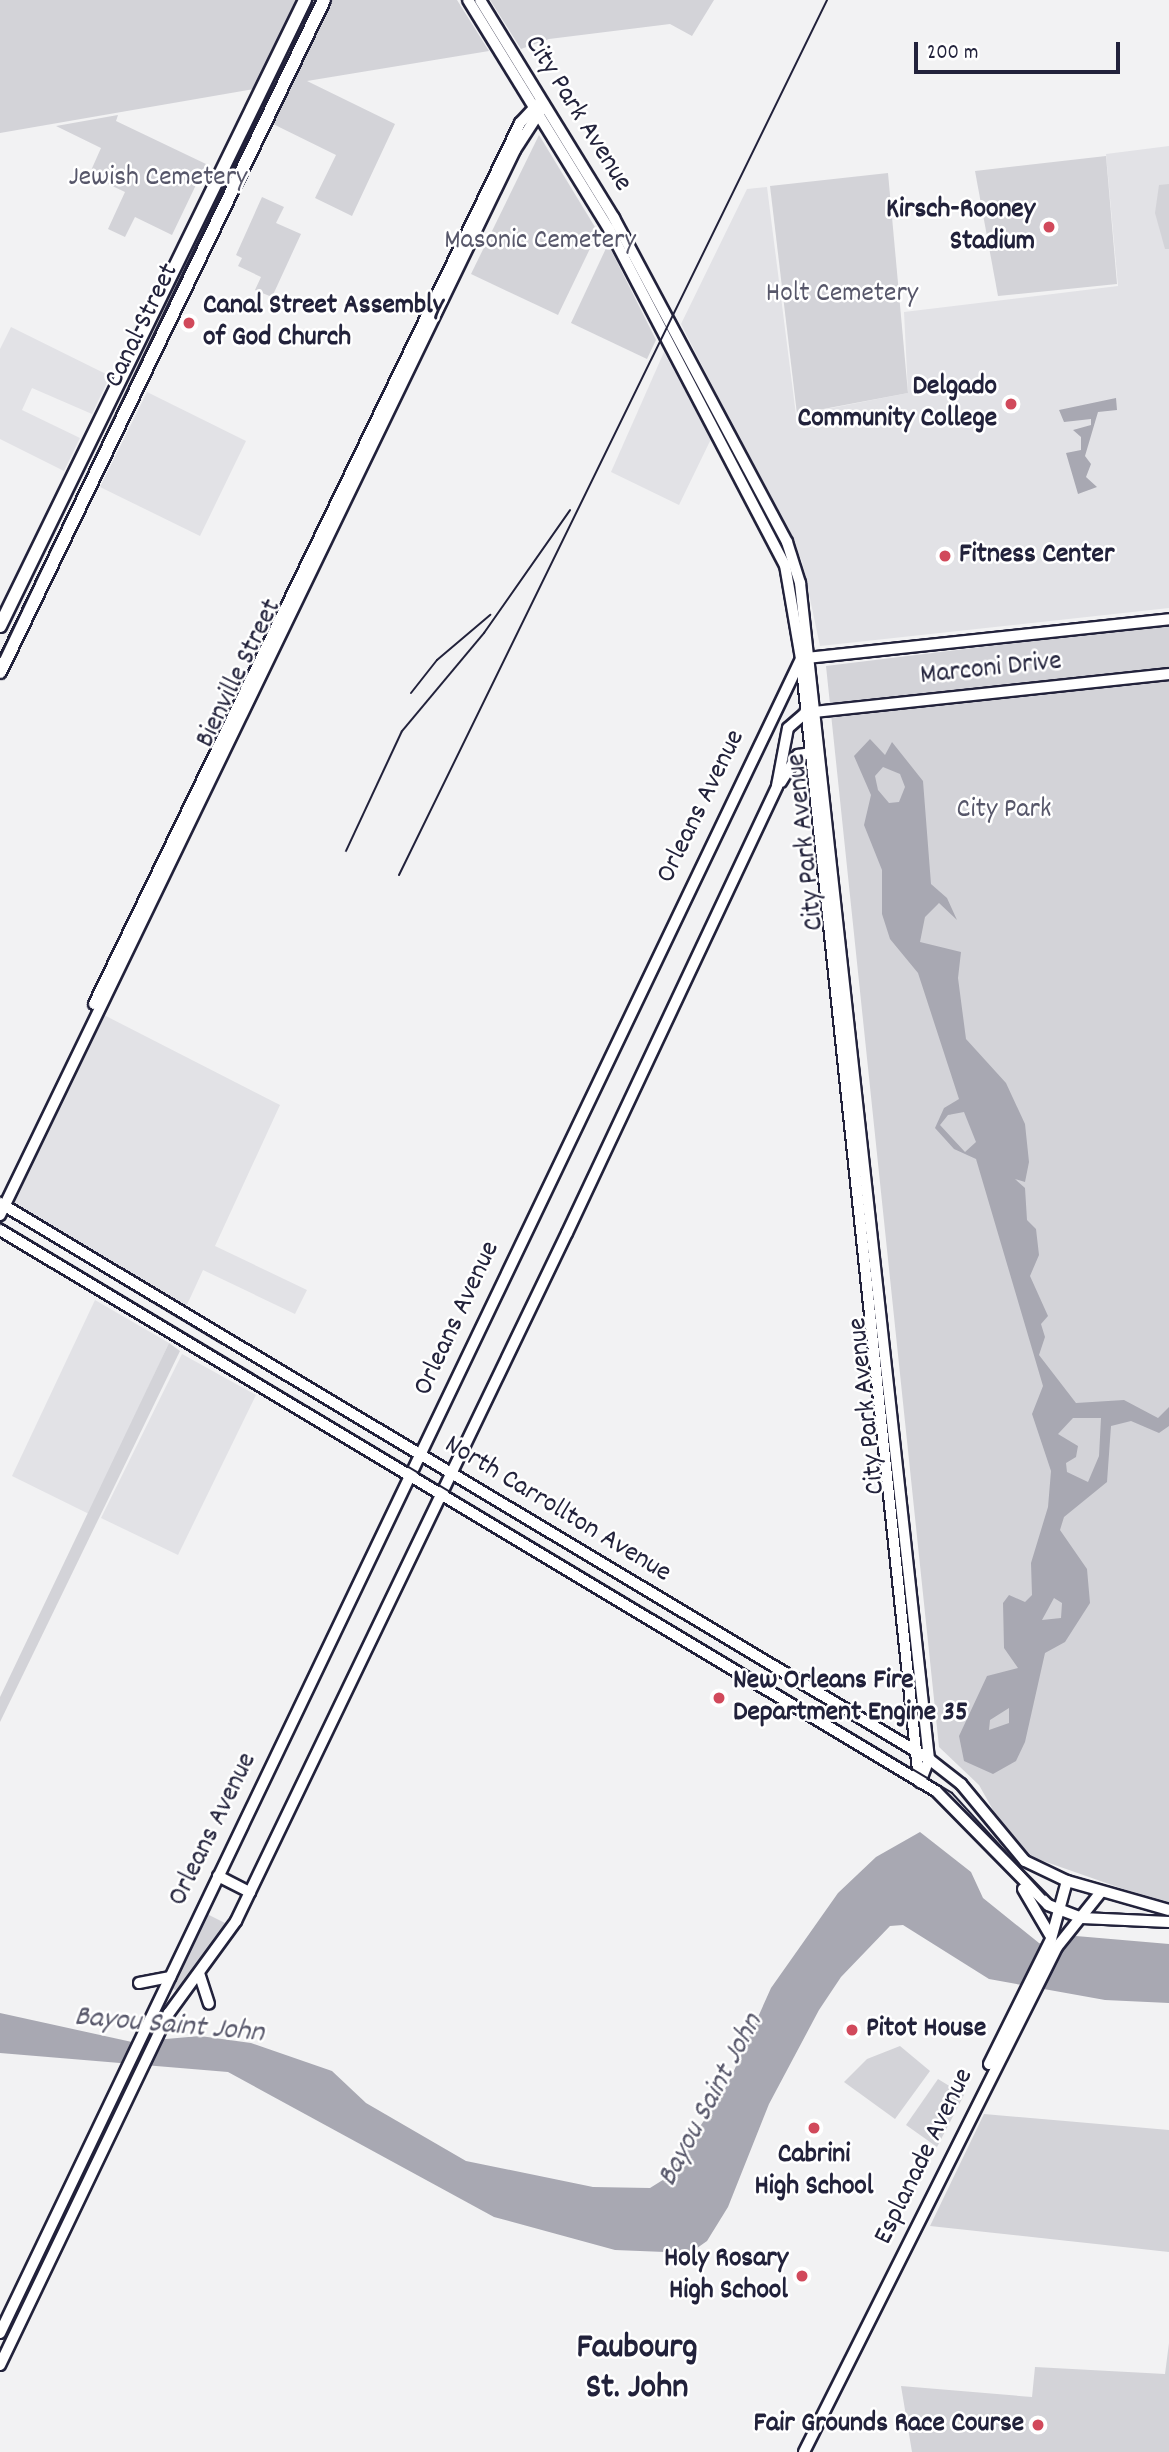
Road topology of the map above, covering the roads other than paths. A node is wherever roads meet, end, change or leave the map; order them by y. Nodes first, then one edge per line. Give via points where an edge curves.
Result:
1 (305, 0) edge
2 (324, 0) edge
3 (468, 0) edge
4 (480, 0) edge
5 (541, 112) junction
6 (159, 299) junction
7 (178, 309) junction
8 (46, 532) junction
9 (64, 541) junction
10 (1169, 619) edge
11 (0, 626) edge
12 (805, 661) junction
13 (0, 672) edge
14 (1169, 674) edge
15 (818, 711) junction
16 (805, 713) junction
17 (810, 753) junction
18 (777, 786) junction
19 (94, 1004) dead end
20 (2, 1208) edge
21 (0, 1230) edge
22 (51, 1235) junction
23 (40, 1254) junction
24 (193, 1322) junction
25 (183, 1338) junction
26 (419, 1454) junction
27 (450, 1472) junction
28 (410, 1473) junction
29 (441, 1492) junction
30 (764, 1662) junction
31 (754, 1681) junction
32 (916, 1753) junction
33 (929, 1759) junction
34 (920, 1782) junction
35 (1014, 1875) junction
36 (218, 1876) junction
37 (1067, 1881) junction
38 (250, 1892) junction
39 (1101, 1892) junction
40 (1056, 1910) junction
41 (1169, 1910) edge
42 (1082, 1919) junction
43 (1169, 1922) edge
44 (1052, 1944) junction
45 (199, 1973) junction
46 (170, 1977) junction
47 (139, 1983) dead end
48 (209, 2003) dead end
49 (943, 2164) junction
50 (0, 2333) edge
51 (0, 2365) edge
52 (798, 2452) edge
53 (804, 2452) edge

1 - 6 main road, Canal Street
2 - 7 main road, Canal Street
3 - 5 street, City Park Avenue
4 - 5 street, City Park Avenue
5 - 12 street, City Park Avenue via 609,229 772,537 790,588
5 - 12 street, City Park Avenue via 614,218 787,542
5 - 19 street, Bienville Street via 520,123
5 - 20 street, Bienville Street via 515,150
6 - 7 main road
6 - 8 main road, Canal Street
7 - 9 main road, Canal Street
8 - 9 main road
8 - 11 main road, Canal Street
9 - 13 main road, Canal Street
10 - 12 street
12 - 15 street, City Park Avenue
12 - 16 street, City Park Avenue
12 - 26 street, Orleans Avenue
14 - 15 street, Marconi Drive
15 - 16 street
15 - 33 street, City Park Avenue
16 - 17 street, City Park Avenue
16 - 18 street, Orleans Avenue via 788,728
17 - 18 street via 798,755
17 - 32 street, City Park Avenue
18 - 27 street, Orleans Avenue
20 - 22 street, North Carrollton Avenue
21 - 23 street, North Carrollton Avenue
22 - 23 street
22 - 24 street, North Carrollton Avenue
23 - 25 street, North Carrollton Avenue
24 - 25 street
24 - 26 street, North Carrollton Avenue
25 - 28 street, North Carrollton Avenue
26 - 27 street, North Carrollton Avenue
26 - 28 street, Orleans Avenue
27 - 29 street, Orleans Avenue
27 - 30 street, North Carrollton Avenue
28 - 29 street, North Carrollton Avenue
28 - 36 street, Orleans Avenue
29 - 31 street, North Carrollton Avenue
29 - 38 street, Orleans Avenue
30 - 31 street
30 - 32 street, North Carrollton Avenue
31 - 34 street, North Carrollton Avenue
32 - 33 street, North Carrollton Avenue
32 - 34 street, City Park Avenue
33 - 34 street
33 - 37 street, North Carrollton Avenue via 961,1784 1012,1851
34 - 35 street, North Carrollton Avenue via 964,1813
35 - 40 street, North Carrollton Avenue
35 - 44 street
36 - 38 street
36 - 46 street, Orleans Avenue
37 - 39 street, North Carrollton Avenue
37 - 40 street, Esplanade Avenue
38 - 45 street, Orleans Avenue via 219,1952
39 - 41 street, North Carrollton Avenue
39 - 42 street, Esplanade Avenue
40 - 42 street
40 - 44 street, Esplanade Avenue
42 - 43 street
42 - 44 street, Esplanade Avenue
44 - 49 street, Esplanade Avenue
45 - 48 street
45 - 51 street, Orleans Avenue via 158,2040
46 - 47 street
46 - 50 street, Orleans Avenue
49 - 52 street, Esplanade Avenue
49 - 53 street, Esplanade Avenue

